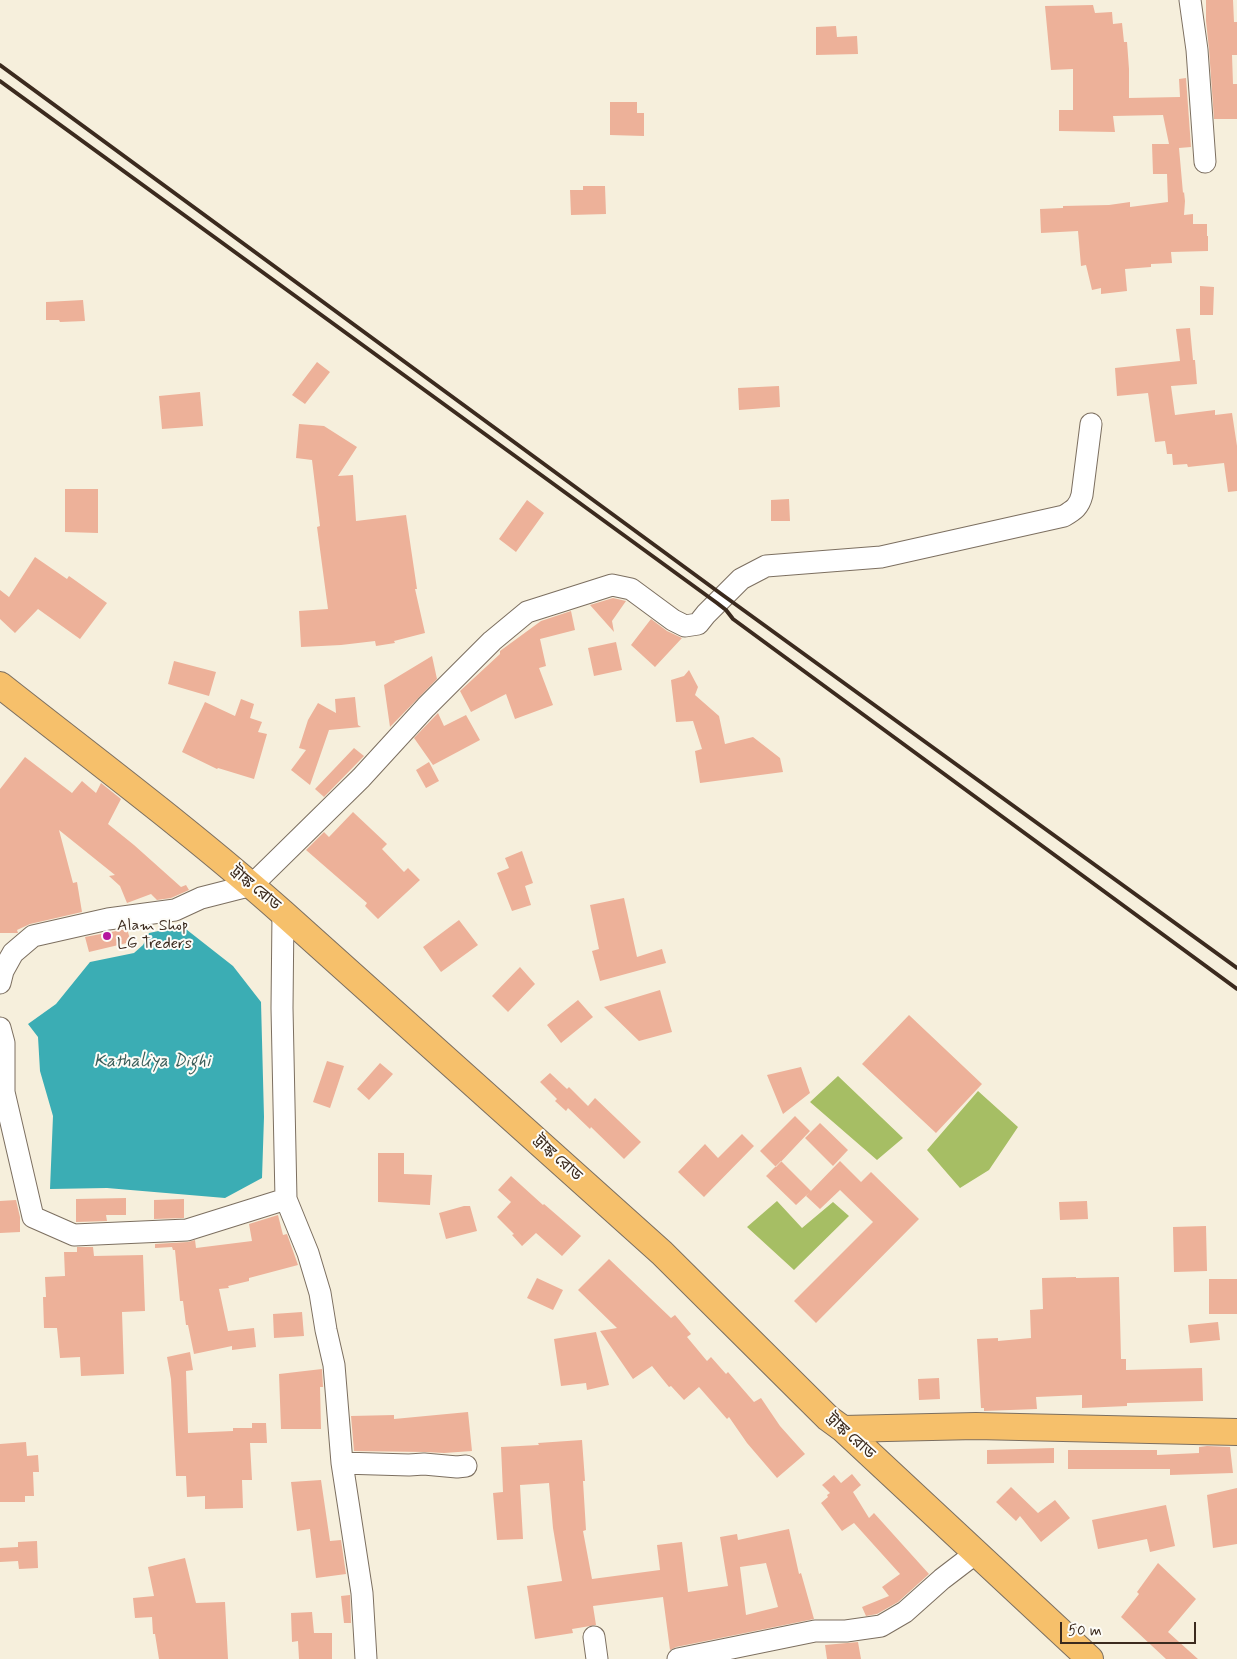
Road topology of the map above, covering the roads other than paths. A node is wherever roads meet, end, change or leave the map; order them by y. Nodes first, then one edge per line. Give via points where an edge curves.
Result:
1 (1190, 0) edge
2 (1205, 162) dead end
3 (1091, 424) dead end
4 (0, 685) edge
5 (252, 886) junction
6 (283, 913) junction
7 (0, 983) edge
8 (0, 1028) edge
9 (286, 1199) junction
10 (843, 1429) junction
11 (1237, 1432) edge
12 (342, 1463) junction
13 (466, 1466) dead end
14 (976, 1553) junction
15 (594, 1636) dead end
16 (712, 1656) edge
17 (366, 1659) edge
18 (597, 1659) edge
19 (678, 1659) edge
20 (1090, 1659) edge

1 - 2 street via 1198,50
3 - 5 street via 1080,504 1064,516 881,557 766,566 741,579 698,624 685,626 631,588 612,585 527,612 492,641 362,778
4 - 5 main road, ট্রাঙ্ক রোড
5 - 6 main road, ট্রাঙ্ক রোড
5 - 7 street via 201,898 175,910 108,919 33,936 13,953
6 - 9 street
6 - 10 main road, ট্রাঙ্ক রোড via 662,1253 828,1418
8 - 9 street via 4,1043 4,1092 33,1218 74,1235 187,1230
9 - 12 street via 320,1293 334,1365
10 - 11 main road via 976,1426
10 - 14 main road, ট্রাঙ্ক রোড
12 - 13 street
12 - 17 street via 362,1593
14 - 16 street via 905,1612 881,1626 815,1631
14 - 20 main road, ট্রাঙ্ক রোড
15 - 18 street
16 - 19 street

